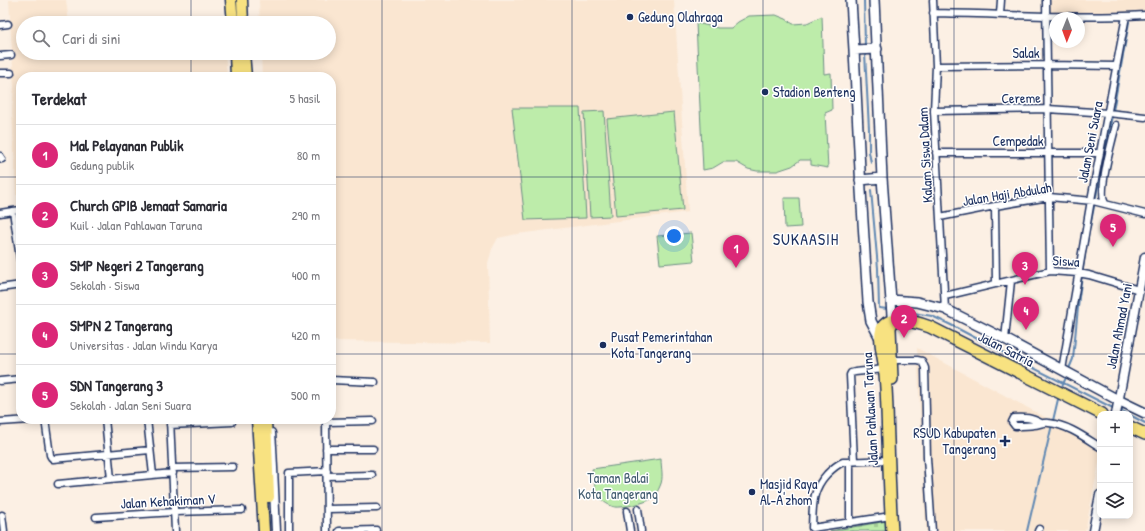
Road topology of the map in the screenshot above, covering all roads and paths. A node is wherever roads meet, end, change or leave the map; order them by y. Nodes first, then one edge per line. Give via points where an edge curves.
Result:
1 (231, 0) edge
2 (242, 0) edge
3 (851, 0) edge
4 (874, 0) edge
5 (933, 0) edge
6 (1001, 0) edge
7 (1046, 0) edge
8 (933, 13) junction
9 (1000, 14) junction
10 (1046, 15) junction
11 (1145, 15) edge
12 (232, 16) edge
13 (243, 16) edge
14 (1126, 16) junction
15 (8, 24) dead end
16 (0, 25) edge
17 (874, 49) junction
18 (857, 50) junction
19 (11, 55) dead end
20 (0, 56) edge
21 (235, 60) edge
22 (245, 60) edge
23 (1047, 65) junction
24 (936, 66) junction
25 (1116, 66) junction
26 (236, 72) edge
27 (246, 72) edge
28 (0, 73) edge
29 (11, 73) dead end
30 (1048, 109) junction
31 (934, 111) junction
32 (1111, 113) junction
33 (1145, 118) edge
34 (1116, 125) dead end
35 (936, 153) junction
36 (1048, 153) junction
37 (1100, 153) junction
38 (882, 178) junction
39 (860, 180) junction
40 (1049, 197) junction
41 (1092, 200) junction
42 (1104, 203) junction
43 (995, 206) junction
44 (13, 211) junction
45 (16, 211) edge
46 (0, 212) edge
47 (1145, 214) edge
48 (940, 218) junction
49 (16, 231) edge
50 (1145, 257) edge
51 (1144, 266) edge
52 (1050, 271) junction
53 (1079, 273) junction
54 (1010, 281) junction
55 (996, 284) junction
56 (16, 286) edge
57 (0, 288) edge
58 (1139, 290) junction
59 (945, 296) junction
60 (891, 302) junction
61 (945, 309) junction
62 (893, 318) junction
63 (880, 338) junction
64 (1005, 339) junction
65 (888, 364) junction
66 (1062, 370) junction
67 (16, 379) edge
68 (336, 380) edge
69 (0, 381) edge
70 (375, 382) dead end
71 (1118, 401) junction
72 (1116, 411) edge
73 (1097, 412) edge
74 (1145, 413) edge
75 (336, 420) edge
76 (16, 421) edge
77 (373, 421) dead end
78 (0, 422) edge
79 (1042, 423) dead end
80 (46, 424) edge
81 (106, 424) edge
82 (147, 424) edge
83 (170, 424) edge
84 (257, 424) edge
85 (266, 424) edge
86 (268, 424) edge
87 (326, 424) edge
88 (1133, 428) edge
89 (1145, 434) edge
90 (1097, 444) edge
91 (326, 449) junction
92 (373, 449) dead end
93 (150, 450) junction
94 (109, 454) junction
95 (888, 460) junction
96 (852, 462) junction
97 (233, 467) dead end
98 (173, 471) junction
99 (327, 473) junction
100 (152, 475) junction
101 (372, 475) dead end
102 (111, 479) junction
103 (58, 484) dead end
104 (327, 508) junction
105 (376, 508) dead end
106 (638, 509) dead end
107 (242, 510) dead end
108 (1097, 510) edge
109 (627, 511) dead end
110 (174, 512) junction
111 (2, 515) dead end
112 (891, 516) junction
113 (96, 517) dead end
114 (850, 523) junction
115 (376, 530) edge
116 (4, 531) edge
117 (175, 531) edge
118 (264, 531) edge
119 (271, 531) edge
120 (276, 531) edge
121 (289, 531) edge
122 (327, 531) edge
123 (339, 531) edge
124 (630, 531) edge
125 (640, 531) edge
126 (892, 531) edge
127 (899, 531) edge
128 (932, 531) edge
129 (1093, 531) edge

1 - 12 main road
2 - 13 main road
3 - 18 main road, Jalan Pahlawan Taruna
4 - 17 main road
5 - 8 street, Kalam Siswa Dalam
6 - 9 street
7 - 10 street
8 - 9 street
8 - 24 street, Kalam Siswa Dalam
9 - 10 street
10 - 14 street
10 - 23 street
11 - 14 street
14 - 25 street, Jalan Seni Suara
15 - 16 street
17 - 18 main road
17 - 38 main road
18 - 39 main road, Jalan Pahlawan Taruna
19 - 20 street
21 - 26 main road
22 - 27 main road
23 - 24 street, Salak
23 - 25 street, Salak
23 - 30 street
24 - 31 street, Kalam Siswa Dalam
25 - 32 street, Jalan Seni Suara
28 - 29 street
30 - 31 street, Cereme
30 - 32 street, Cereme
30 - 36 street
31 - 35 street, Kalam Siswa Dalam
32 - 33 street, Cereme
32 - 37 street, Jalan Seni Suara
34 - 42 street via 1103,187
35 - 36 street, Cempedak
35 - 48 street, Kalam Siswa Dalam
36 - 37 street, Cempedak
36 - 40 street
37 - 41 street, Jalan Seni Suara
38 - 39 main road
38 - 60 main road
39 - 63 main road, Jalan Pahlawan Taruna via 868,302 871,321
40 - 41 street, Jalan Haji Abdulah
40 - 43 street, Jalan Haji Abdulah
40 - 52 street
41 - 42 street, Jalan Haji Abdulah
41 - 53 street, Jalan Seni Suara
42 - 47 street, Jalan Haji Abdulah
43 - 48 street, Jalan Haji Abdulah
43 - 55 street
44 - 45 street
44 - 46 street
44 - 49 street
48 - 59 street, Kalam Siswa Dalam
50 - 51 street, Jalan Ahmad Yani
51 - 58 street, Jalan Ahmad Yani
52 - 53 street, Siswa
52 - 54 street, Siswa
53 - 58 street, Siswa
53 - 66 street, Jalan Seni Suara
54 - 55 street, Siswa
54 - 64 street
55 - 59 street, Siswa
56 - 57 street
58 - 71 street, Jalan Ahmad Yani
59 - 61 street, Kalam Siswa Dalam
60 - 61 main road via 917,302
60 - 62 main road
61 - 64 main road
62 - 63 highway via 882,328
62 - 65 highway, Jalan Pahlawan Taruna
62 - 73 highway, Jalan Satria via 930,327
63 - 65 highway, Jalan Pahlawan Taruna
64 - 66 main road
65 - 95 highway, Jalan Pahlawan Taruna
65 - 96 street via 850,375
65 - 127 highway, Jalan Pahlawan Taruna
65 - 128 street via 917,360 922,361 925,368
66 - 71 main road
67 - 69 street
68 - 70 street
71 - 72 street, Jalan Ahmad Yani
71 - 74 main road
75 - 77 street
76 - 78 street
79 - 90 street via 1070,428
80 - 94 street via 52,458
81 - 94 street
82 - 93 street
83 - 98 street
84 - 118 main road
85 - 119 main road
86 - 120 street via 271,434
87 - 91 street
88 - 89 highway
91 - 92 street
91 - 99 street
93 - 94 street
93 - 100 street
94 - 102 street
95 - 96 street
95 - 112 highway, Jalan Pahlawan Taruna
96 - 114 street
96 - 114 street via 843,462 836,466 820,484 813,500 812,528
97 - 98 street
98 - 100 street
98 - 110 street
99 - 101 street
99 - 104 street
99 - 121 street via 289,473
100 - 102 street
102 - 103 street
104 - 105 street
104 - 122 street
106 - 125 street
107 - 110 street, Jalan Kehakiman V
108 - 129 street
109 - 124 street
110 - 113 street, Jalan Kehakiman V
110 - 117 street
111 - 116 street
112 - 114 street
112 - 126 highway, Jalan Pahlawan Taruna
115 - 123 street

